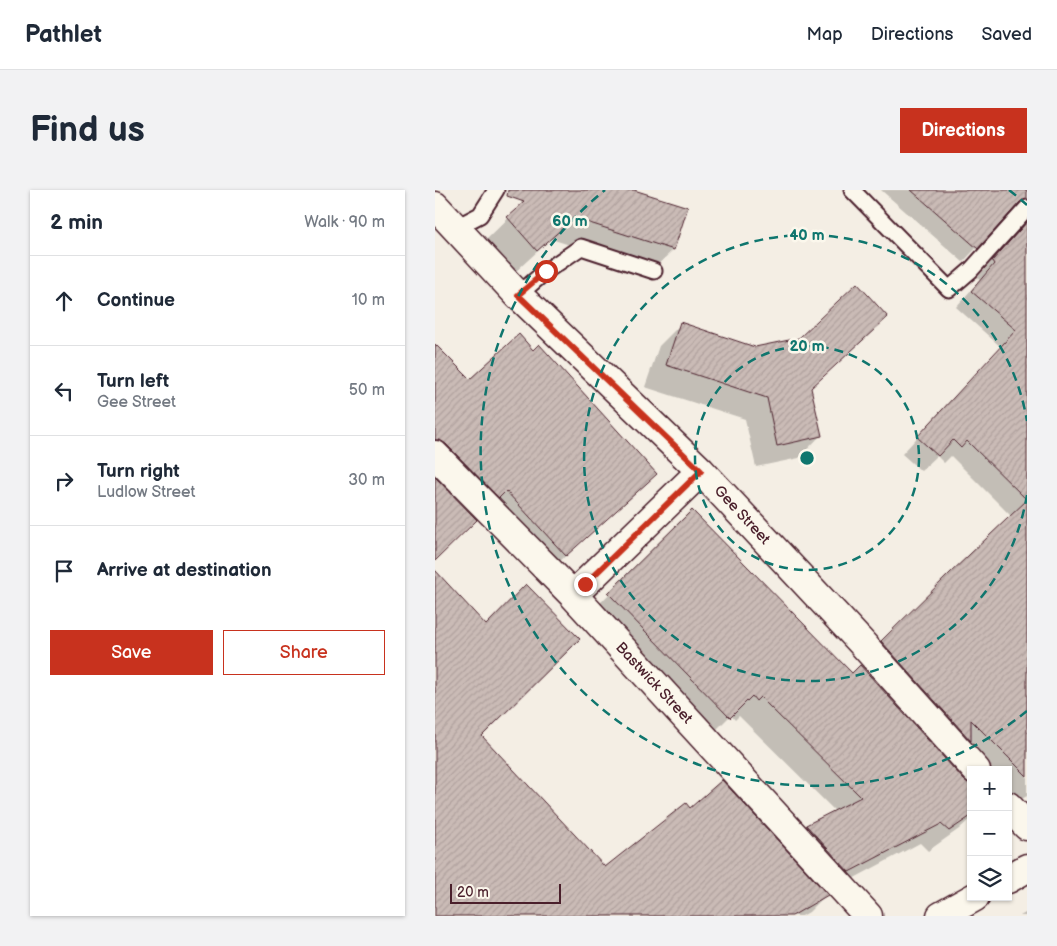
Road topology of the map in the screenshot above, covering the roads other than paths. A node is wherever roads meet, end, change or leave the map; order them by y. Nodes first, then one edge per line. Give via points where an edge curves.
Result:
1 (496, 190) edge
2 (852, 190) edge
3 (435, 206) edge
4 (1027, 208) edge
5 (455, 228) junction
6 (654, 271) dead end
7 (518, 295) junction
8 (435, 455) edge
9 (701, 471) junction
10 (573, 595) junction
11 (972, 766) edge
12 (1012, 810) edge
13 (1027, 826) edge
14 (1027, 868) edge
15 (1012, 876) edge
16 (868, 916) edge

1 - 5 lane via 480,215
2 - 4 lane via 949,289 971,270
3 - 5 street, Gee Street
5 - 7 street, Gee Street
6 - 7 lane via 581,248
7 - 9 street, Gee Street
8 - 10 street, Bastwick Street
9 - 10 street
9 - 11 street, Gee Street
10 - 16 street, Bastwick Street
12 - 13 street
14 - 15 street

